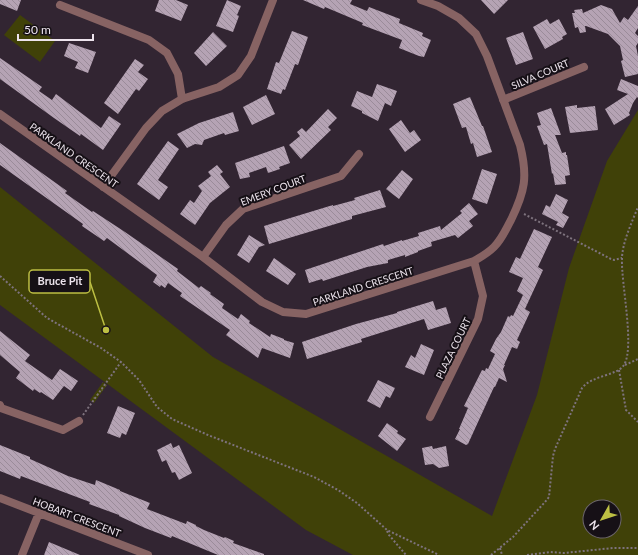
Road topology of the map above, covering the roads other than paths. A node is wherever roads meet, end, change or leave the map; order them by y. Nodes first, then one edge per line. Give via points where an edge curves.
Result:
1 (273, 0) edge
2 (421, 0) edge
3 (60, 5) dead end
4 (584, 67) dead end
5 (182, 99) junction
6 (503, 100) junction
7 (0, 114) edge
8 (359, 154) dead end
9 (103, 187) junction
10 (203, 257) junction
11 (474, 261) junction
12 (0, 405) edge
13 (430, 417) dead end
14 (79, 420) road end
15 (0, 498) edge
16 (39, 513) junction
17 (22, 555) edge
18 (148, 555) edge

1 - 5 street via 251,56 238,75 219,87
2 - 6 street, PARKLAND CRESCENT via 459,18 476,34
3 - 5 street via 149,40 167,54 178,74
4 - 6 street, SILVA COURT
5 - 9 street via 162,112 146,128
6 - 11 street, PARKLAND CRESCENT via 520,145 524,184 516,210 504,234 494,248
7 - 9 street, PARKLAND CRESCENT
8 - 10 street, EMERY COURT via 341,176 243,209 226,225
9 - 10 street, PARKLAND CRESCENT
10 - 11 street, PARKLAND CRESCENT via 262,302 283,312 306,314
11 - 13 street, PLAZA COURT via 483,296 478,319
12 - 14 street via 1,408 63,430
15 - 16 street, HOBART CRESCENT
16 - 17 street
16 - 18 street, HOBART CRESCENT

